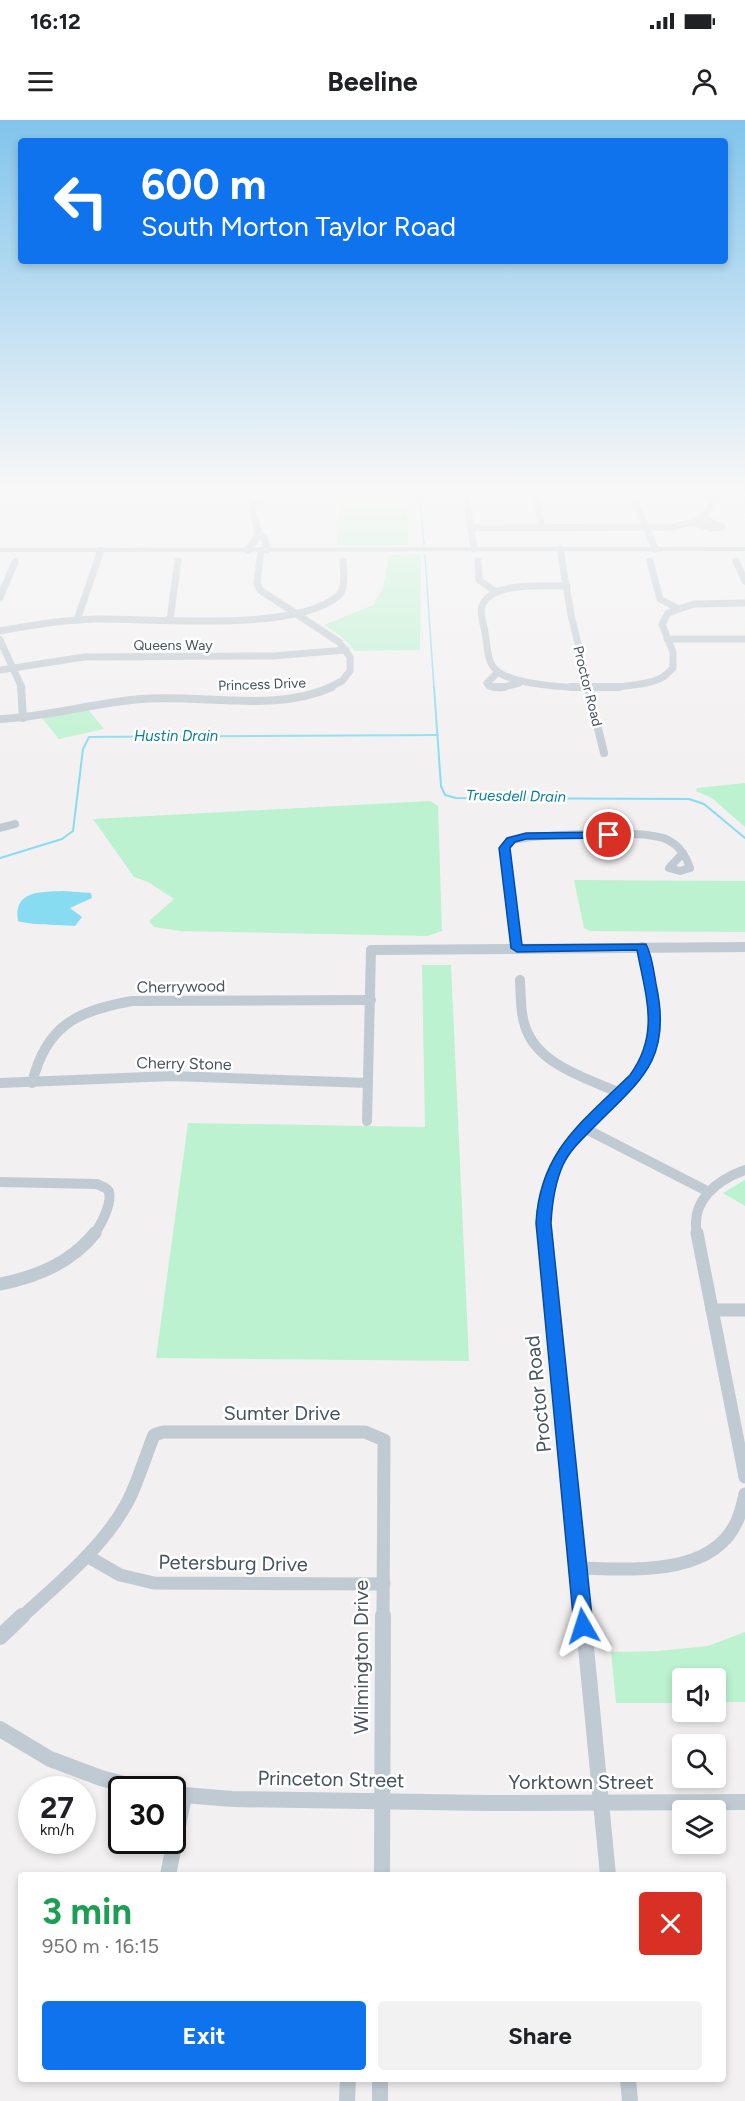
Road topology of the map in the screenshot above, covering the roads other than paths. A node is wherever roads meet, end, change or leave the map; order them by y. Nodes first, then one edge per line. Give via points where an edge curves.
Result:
1 (88, 588) edge
2 (174, 588) edge
3 (260, 588) edge
4 (343, 588) edge
5 (491, 588) edge
6 (514, 588) edge
7 (567, 588) edge
8 (657, 588) edge
9 (496, 592) junction
10 (745, 603) edge
11 (677, 608) junction
12 (294, 612) junction
13 (170, 619) junction
14 (77, 620) junction
15 (0, 631) edge
16 (667, 639) junction
17 (745, 639) edge
18 (0, 640) edge
19 (346, 650) junction
20 (14, 667) junction
21 (0, 669) edge
22 (498, 672) junction
23 (522, 682) junction
24 (588, 686) junction
25 (23, 718) junction
26 (0, 719) edge
27 (604, 753) dead end
28 (15, 824) dead end
29 (0, 828) edge
30 (683, 853) dead end
31 (642, 946) junction
32 (745, 947) edge
33 (517, 948) junction
34 (520, 980) dead end
35 (371, 1000) junction
36 (0, 1083) edge
37 (32, 1083) junction
38 (368, 1083) junction
39 (620, 1093) junction
40 (368, 1122) dead end
41 (584, 1128) junction
42 (745, 1170) edge
43 (0, 1182) edge
44 (708, 1191) junction
45 (0, 1284) edge
46 (712, 1310) junction
47 (745, 1310) edge
48 (384, 1440) joint
49 (745, 1477) edge
50 (745, 1494) edge
51 (87, 1556) junction
52 (578, 1568) junction
53 (384, 1584) junction
54 (0, 1637) edge
55 (0, 1729) edge
56 (108, 1780) edge
57 (186, 1795) edge
58 (383, 1801) junction
59 (745, 1802) edge
60 (488, 1803) joint
61 (601, 1804) junction
62 (171, 1854) edge
63 (168, 1872) edge
64 (382, 1872) edge
65 (608, 1872) edge
66 (348, 2082) edge
67 (380, 2082) edge
68 (628, 2082) edge
69 (347, 2101) edge
70 (380, 2101) edge
71 (630, 2101) edge

1 - 14 street
2 - 13 street
3 - 12 street
4 - 12 street via 324,604
5 - 9 street
6 - 9 street
7 - 24 street, Proctor Road
8 - 11 street via 660,599
9 - 22 street via 482,607 489,659
10 - 11 street via 701,603
11 - 16 street via 662,620
12 - 13 street via 258,619
12 - 19 street
13 - 14 street
14 - 15 street
16 - 17 street
16 - 24 street via 674,663 664,677 636,685
18 - 20 street
19 - 20 street, Queens Way via 272,656 84,657
19 - 25 street, Princess Drive via 351,664 347,676 334,686 311,694 140,699
20 - 21 street, Queens Way
20 - 25 street via 23,691
22 - 23 street
22 - 23 street via 487,683 489,686 500,688
23 - 24 street
24 - 27 street, Proctor Road
25 - 26 street, Princess Drive
28 - 29 street
30 - 33 street via 668,838 652,835 544,835 511,840 504,857
31 - 32 street
31 - 33 street
31 - 39 street, Proctor Road via 655,1012 655,1033 644,1065
33 - 35 street via 371,950
34 - 39 street via 525,1027 537,1047 556,1061
35 - 37 street, Cherrywood via 145,1000 105,1006 79,1017 54,1035 43,1048
35 - 38 street
36 - 37 street, Cherry Stone
37 - 38 street, Cherry Stone via 151,1076
38 - 40 street
39 - 41 street, Proctor Road
41 - 44 street
41 - 52 street, Proctor Road via 556,1165 544,1212
42 - 44 street via 724,1178
43 - 45 street via 96,1184 109,1193 105,1215 86,1245 47,1270
44 - 46 street via 698,1205 696,1230
46 - 47 street
46 - 49 street
48 - 51 street, Sumter Drive via 365,1432 159,1433 152,1436 127,1503
48 - 53 street, Wilmington Drive
50 - 52 street via 730,1532 702,1556 684,1564 660,1568
51 - 53 street, Petersburg Drive via 120,1575 154,1583
51 - 54 street
52 - 61 street, Proctor Road
53 - 58 street, Wilmington Drive
55 - 56 street via 50,1759
57 - 58 street, Princeton Street
58 - 60 street, Princeton Street
58 - 64 street, Wilmington Drive
59 - 61 street, Yorktown Street
60 - 61 street, Yorktown Street
61 - 65 street, Proctor Road
62 - 63 street
66 - 69 street
67 - 70 street
68 - 71 street

